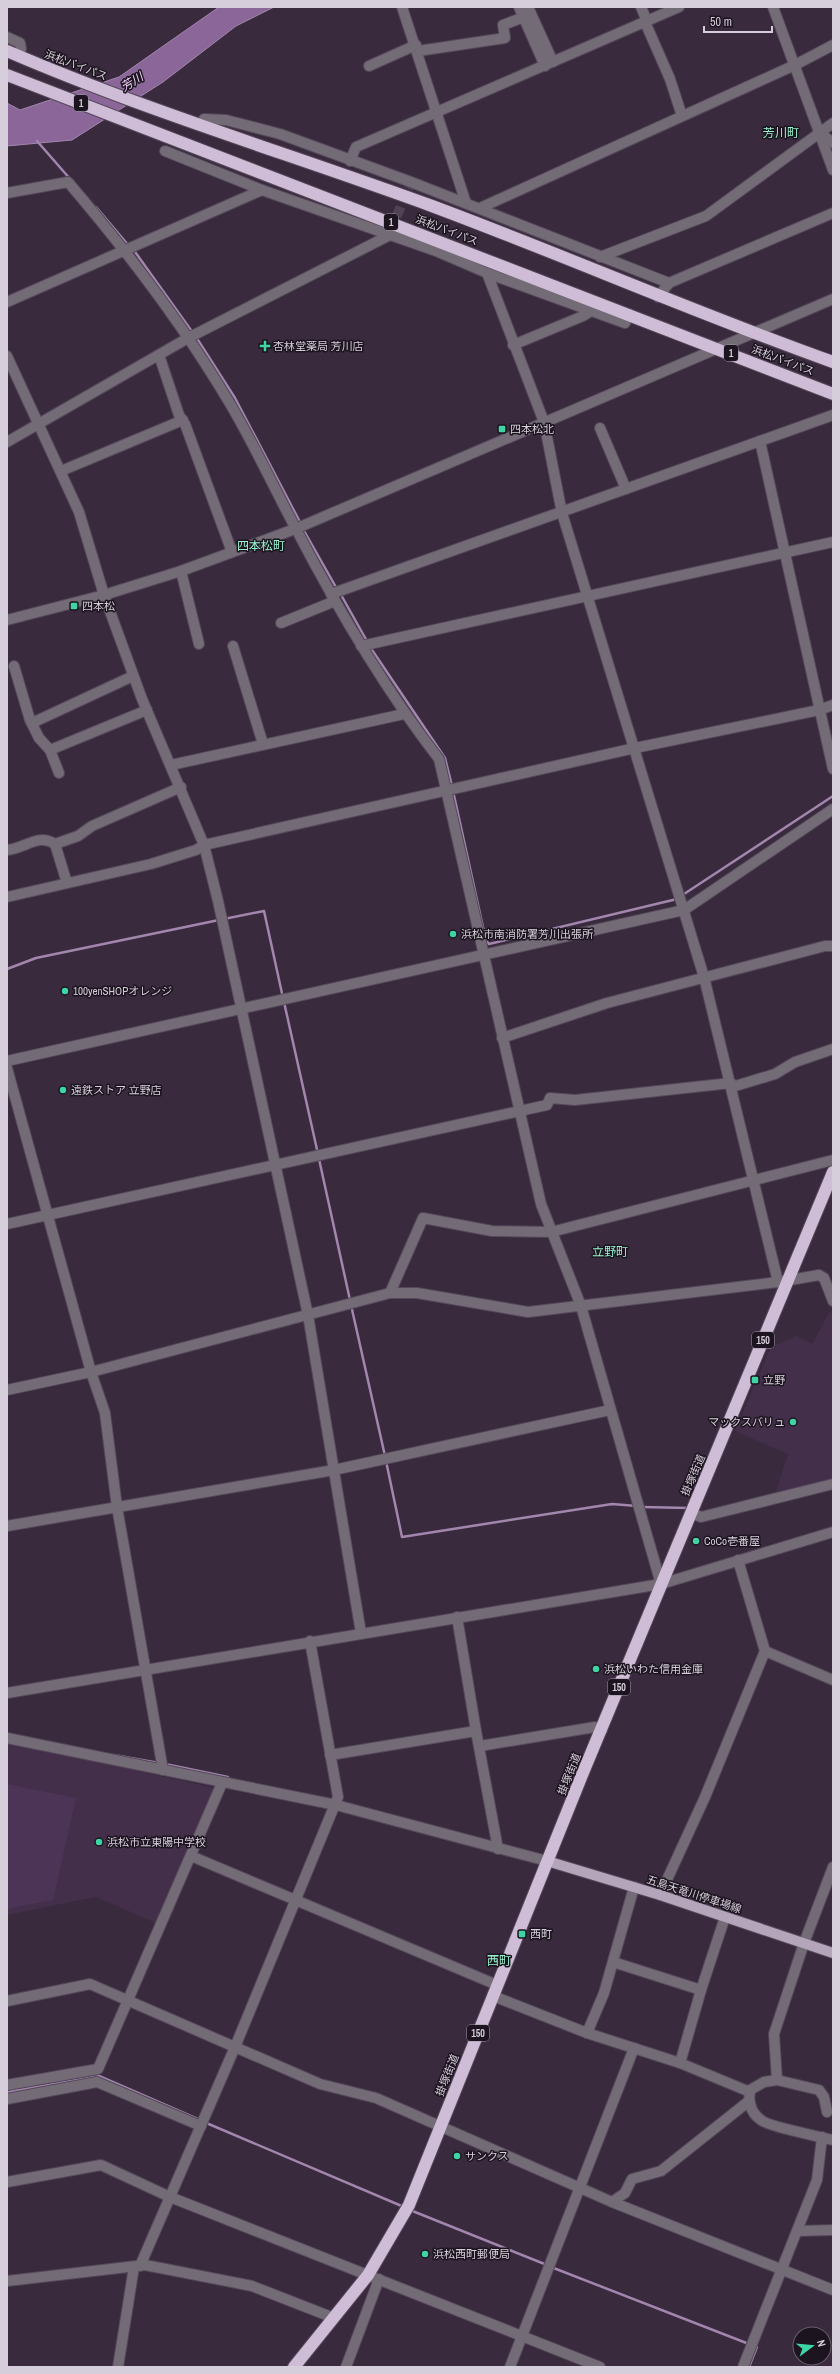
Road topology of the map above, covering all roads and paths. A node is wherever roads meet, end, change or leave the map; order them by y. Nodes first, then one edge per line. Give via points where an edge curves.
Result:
1 (402, 7) edge
2 (519, 7) edge
3 (528, 7) edge
4 (641, 7) edge
5 (679, 7) edge
6 (773, 7) edge
7 (524, 17) junction
8 (646, 21) junction
9 (7, 37) edge
10 (833, 45) edge
11 (417, 48) junction
12 (21, 49) dead end
13 (7, 51) edge
14 (549, 64) junction
15 (795, 65) junction
16 (369, 66) dead end
17 (7, 75) edge
18 (437, 113) junction
19 (682, 116) junction
20 (204, 119) dead end
21 (833, 123) edge
22 (819, 132) junction
23 (833, 143) edge
24 (165, 151) dead end
25 (350, 161) junction
26 (833, 170) edge
27 (262, 190) junction
28 (7, 193) edge
29 (466, 203) junction
30 (480, 208) junction
31 (833, 213) edge
32 (388, 236) junction
33 (125, 249) junction
34 (600, 257) junction
35 (487, 273) junction
36 (669, 283) junction
37 (658, 297) junction
38 (833, 299) edge
39 (7, 302) edge
40 (591, 311) junction
41 (629, 314) junction
42 (754, 334) junction
43 (188, 338) junction
44 (513, 345) junction
45 (717, 348) junction
46 (159, 355) junction
47 (7, 356) edge
48 (833, 362) edge
49 (833, 394) edge
50 (833, 415) edge
51 (183, 420) junction
52 (544, 422) junction
53 (39, 423) junction
54 (600, 428) dead end
55 (760, 441) junction
56 (7, 442) edge
57 (60, 471) junction
58 (626, 489) junction
59 (562, 513) junction
60 (295, 529) junction
61 (833, 542) edge
62 (232, 552) junction
63 (784, 553) junction
64 (181, 571) junction
65 (104, 595) junction
66 (588, 595) junction
67 (333, 597) junction
68 (7, 620) edge
69 (281, 623) dead end
70 (200, 644) dead end
71 (234, 646) dead end
72 (361, 646) junction
73 (14, 666) dead end
74 (134, 676) junction
75 (833, 705) edge
76 (147, 710) junction
77 (819, 710) junction
78 (404, 714) junction
79 (32, 723) junction
80 (263, 744) junction
81 (635, 748) junction
82 (50, 750) junction
83 (171, 765) junction
84 (833, 769) edge
85 (58, 773) dead end
86 (181, 788) junction
87 (450, 790) junction
88 (833, 809) edge
89 (55, 844) junction
90 (204, 845) junction
91 (7, 850) edge
92 (67, 883) junction
93 (7, 897) edge
94 (684, 910) junction
95 (833, 946) edge
96 (483, 955) junction
97 (704, 977) junction
98 (242, 1009) junction
99 (502, 1038) junction
100 (833, 1049) edge
101 (7, 1061) edge
102 (7, 1068) edge
103 (731, 1085) junction
104 (518, 1112) junction
105 (833, 1160) edge
106 (276, 1164) junction
107 (754, 1179) junction
108 (832, 1180) edge
109 (47, 1215) junction
110 (7, 1224) edge
111 (551, 1232) junction
112 (783, 1281) junction
113 (390, 1293) junction
114 (833, 1301) edge
115 (581, 1306) junction
116 (308, 1315) junction
117 (91, 1372) junction
118 (7, 1390) edge
119 (610, 1410) junction
120 (334, 1470) junction
121 (833, 1484) edge
122 (117, 1507) junction
123 (692, 1511) junction
124 (7, 1526) edge
125 (833, 1532) edge
126 (738, 1560) junction
127 (661, 1584) junction
128 (456, 1617) junction
129 (361, 1633) junction
130 (310, 1641) junction
131 (765, 1651) junction
132 (146, 1670) junction
133 (833, 1680) edge
134 (7, 1692) edge
135 (602, 1730) junction
136 (476, 1731) junction
137 (7, 1738) edge
138 (480, 1746) junction
139 (330, 1755) junction
140 (163, 1770) junction
141 (222, 1783) junction
142 (336, 1805) junction
143 (498, 1849) junction
144 (191, 1856) junction
145 (547, 1861) junction
146 (833, 1867) edge
147 (634, 1887) junction
148 (660, 1895) junction
149 (295, 1900) junction
150 (725, 1917) junction
151 (804, 1943) junction
152 (833, 1954) edge
153 (613, 1962) junction
154 (495, 1990) junction
155 (700, 1990) junction
156 (7, 2001) edge
157 (128, 2001) junction
158 (587, 2033) junction
159 (234, 2047) junction
160 (634, 2048) junction
161 (680, 2063) junction
162 (777, 2080) junction
163 (7, 2085) edge
164 (749, 2096) junction
165 (7, 2099) edge
166 (827, 2112) dead end
167 (202, 2123) junction
168 (442, 2125) junction
169 (822, 2137) junction
170 (833, 2140) edge
171 (7, 2182) edge
172 (579, 2187) junction
173 (170, 2197) junction
174 (612, 2202) junction
175 (833, 2230) edge
176 (797, 2231) junction
177 (137, 2266) junction
178 (782, 2269) junction
179 (374, 2277) junction
180 (7, 2281) edge
181 (833, 2290) edge
182 (334, 2318) junction
183 (523, 2336) junction
184 (118, 2367) edge
185 (294, 2367) edge
186 (346, 2367) edge
187 (510, 2367) edge
188 (600, 2367) edge
189 (743, 2367) edge

1 - 11 street
2 - 7 street
3 - 14 street
4 - 8 street
5 - 8 street
6 - 15 street
7 - 11 street via 503,25 505,38
7 - 14 street
8 - 14 street
8 - 19 street
9 - 12 street via 20,43
10 - 15 street
11 - 16 street
11 - 18 street
13 - 37 highway, 浜松バイパス / 1 via 189,122 535,244
14 - 18 street
15 - 19 street
15 - 22 street
17 - 41 highway, 浜松バイパス / 1
18 - 25 street via 356,147
18 - 29 street
19 - 30 street
20 - 25 street via 226,120 280,134
21 - 22 street
22 - 23 street
22 - 26 street
22 - 34 street via 706,216
24 - 27 street
25 - 29 street
27 - 32 street
27 - 33 street
28 - 33 street via 68,182
29 - 30 street
30 - 34 street
31 - 36 street
32 - 35 street via 436,251
32 - 43 street
33 - 39 street
33 - 43 street
34 - 36 street
35 - 40 street
35 - 44 street
36 - 37 street
37 - 42 highway, 浜松バイパス / 1
38 - 42 street
40 - 41 street via 625,323
40 - 44 street
41 - 45 highway, 浜松バイパス / 1
42 - 45 street
42 - 48 highway, 浜松バイパス / 1
43 - 46 street
43 - 60 street via 230,402
44 - 52 street
45 - 49 highway, 浜松バイパス / 1
45 - 52 street
46 - 51 street
46 - 53 street
47 - 53 street
50 - 55 street
51 - 57 street
51 - 62 street
52 - 59 street
52 - 60 street
53 - 56 street
53 - 57 street
54 - 58 street
55 - 58 street
55 - 63 street
57 - 65 street via 79,512
58 - 59 street
59 - 66 street
59 - 67 street
60 - 62 street
60 - 67 street
61 - 63 street
62 - 64 street
63 - 66 street
63 - 77 street
64 - 65 street
64 - 70 street
65 - 68 street
65 - 74 street
66 - 72 street
66 - 81 street
67 - 69 street
67 - 72 street
71 - 80 street
72 - 78 street
73 - 79 street
74 - 76 street
74 - 79 street
75 - 77 street
76 - 82 street
76 - 83 street
77 - 81 street
77 - 84 street
78 - 80 street
78 - 87 street via 439,759
79 - 82 street
80 - 83 street
81 - 87 street
81 - 94 street
82 - 85 street
83 - 86 street
86 - 89 street via 92,826 78,836
86 - 90 street
87 - 90 street
87 - 96 street
88 - 94 street
89 - 91 street via 46,838
89 - 92 street
90 - 92 street via 196,850 151,864
90 - 98 street
92 - 93 street
94 - 96 street
94 - 97 street
95 - 97 street
96 - 98 street
96 - 99 street
97 - 99 street via 607,1003
97 - 103 street
98 - 101 street
98 - 106 street
99 - 104 street
100 - 103 street via 795,1062 775,1074
102 - 109 street
103 - 104 street via 590,1098 550,1098 547,1105
103 - 107 street
104 - 106 street
104 - 111 street via 541,1204
105 - 107 street
106 - 109 street
106 - 116 street
107 - 111 street
107 - 112 street
108 - 112 highway, 掛塚街道 / 150
109 - 110 street
109 - 117 street
111 - 113 street via 492,1231 423,1218
111 - 115 street
112 - 114 street via 819,1275 824,1278
112 - 115 street
112 - 123 highway, 掛塚街道 / 150
113 - 115 street via 417,1293 528,1312
113 - 116 street
115 - 119 street
116 - 117 street
116 - 120 street
117 - 118 street
117 - 122 street via 105,1413
119 - 120 street
119 - 127 street
120 - 122 street
120 - 129 street
121 - 123 street via 701,1517
122 - 124 street
122 - 132 street
123 - 127 highway, 掛塚街道 / 150
125 - 126 street
126 - 127 street
126 - 131 street
127 - 128 street
127 - 135 highway, 掛塚街道 / 150
128 - 129 street
128 - 136 street
129 - 130 street
130 - 132 street
130 - 139 street
131 - 133 street
131 - 148 street via 705,1797
132 - 134 street
132 - 140 street
135 - 138 street via 595,1727
135 - 145 highway, 掛塚街道 / 150
136 - 138 street
136 - 139 street
137 - 140 street
138 - 143 street
139 - 142 street via 338,1798
140 - 141 street
141 - 142 street
141 - 144 street
142 - 143 street
142 - 149 street
143 - 145 street
144 - 149 street
144 - 157 street
145 - 147 main road, 五島天竜川停車場線
145 - 154 highway, 掛塚街道 / 150
146 - 151 street
147 - 148 main road, 五島天竜川停車場線
147 - 153 street
148 - 150 main road, 五島天竜川停車場線
149 - 154 street
149 - 159 street
150 - 151 main road, 五島天竜川停車場線
150 - 155 street
151 - 152 main road, 五島天竜川停車場線
151 - 162 street via 774,2034
153 - 155 street
153 - 158 street via 604,1993
154 - 158 street
154 - 168 highway, 掛塚街道 / 150
155 - 161 street
156 - 157 street via 90,1984
157 - 159 street
157 - 163 street via 98,2069
158 - 160 street
159 - 167 street
159 - 168 street via 320,2084 376,2098
160 - 161 street
160 - 172 street
161 - 164 street
162 - 164 street via 764,2082
162 - 166 street via 819,2090 824,2097
164 - 169 street via 753,2112 762,2121
164 - 174 street via 661,2171 632,2179 624,2193
165 - 167 street via 97,2082
167 - 173 street
168 - 172 street
168 - 179 highway, 掛塚街道 / 150 via 407,2209
169 - 170 street
169 - 176 street via 817,2180
171 - 173 street via 101,2165
172 - 174 street
172 - 183 street
173 - 177 street
173 - 179 street
174 - 178 street
175 - 176 street
176 - 178 street
177 - 180 street
177 - 182 street via 252,2286
177 - 184 street
178 - 181 street
178 - 189 street
179 - 182 highway, 掛塚街道 / 150
179 - 183 street
179 - 186 street
182 - 185 highway, 掛塚街道 / 150
183 - 187 street
183 - 188 street

